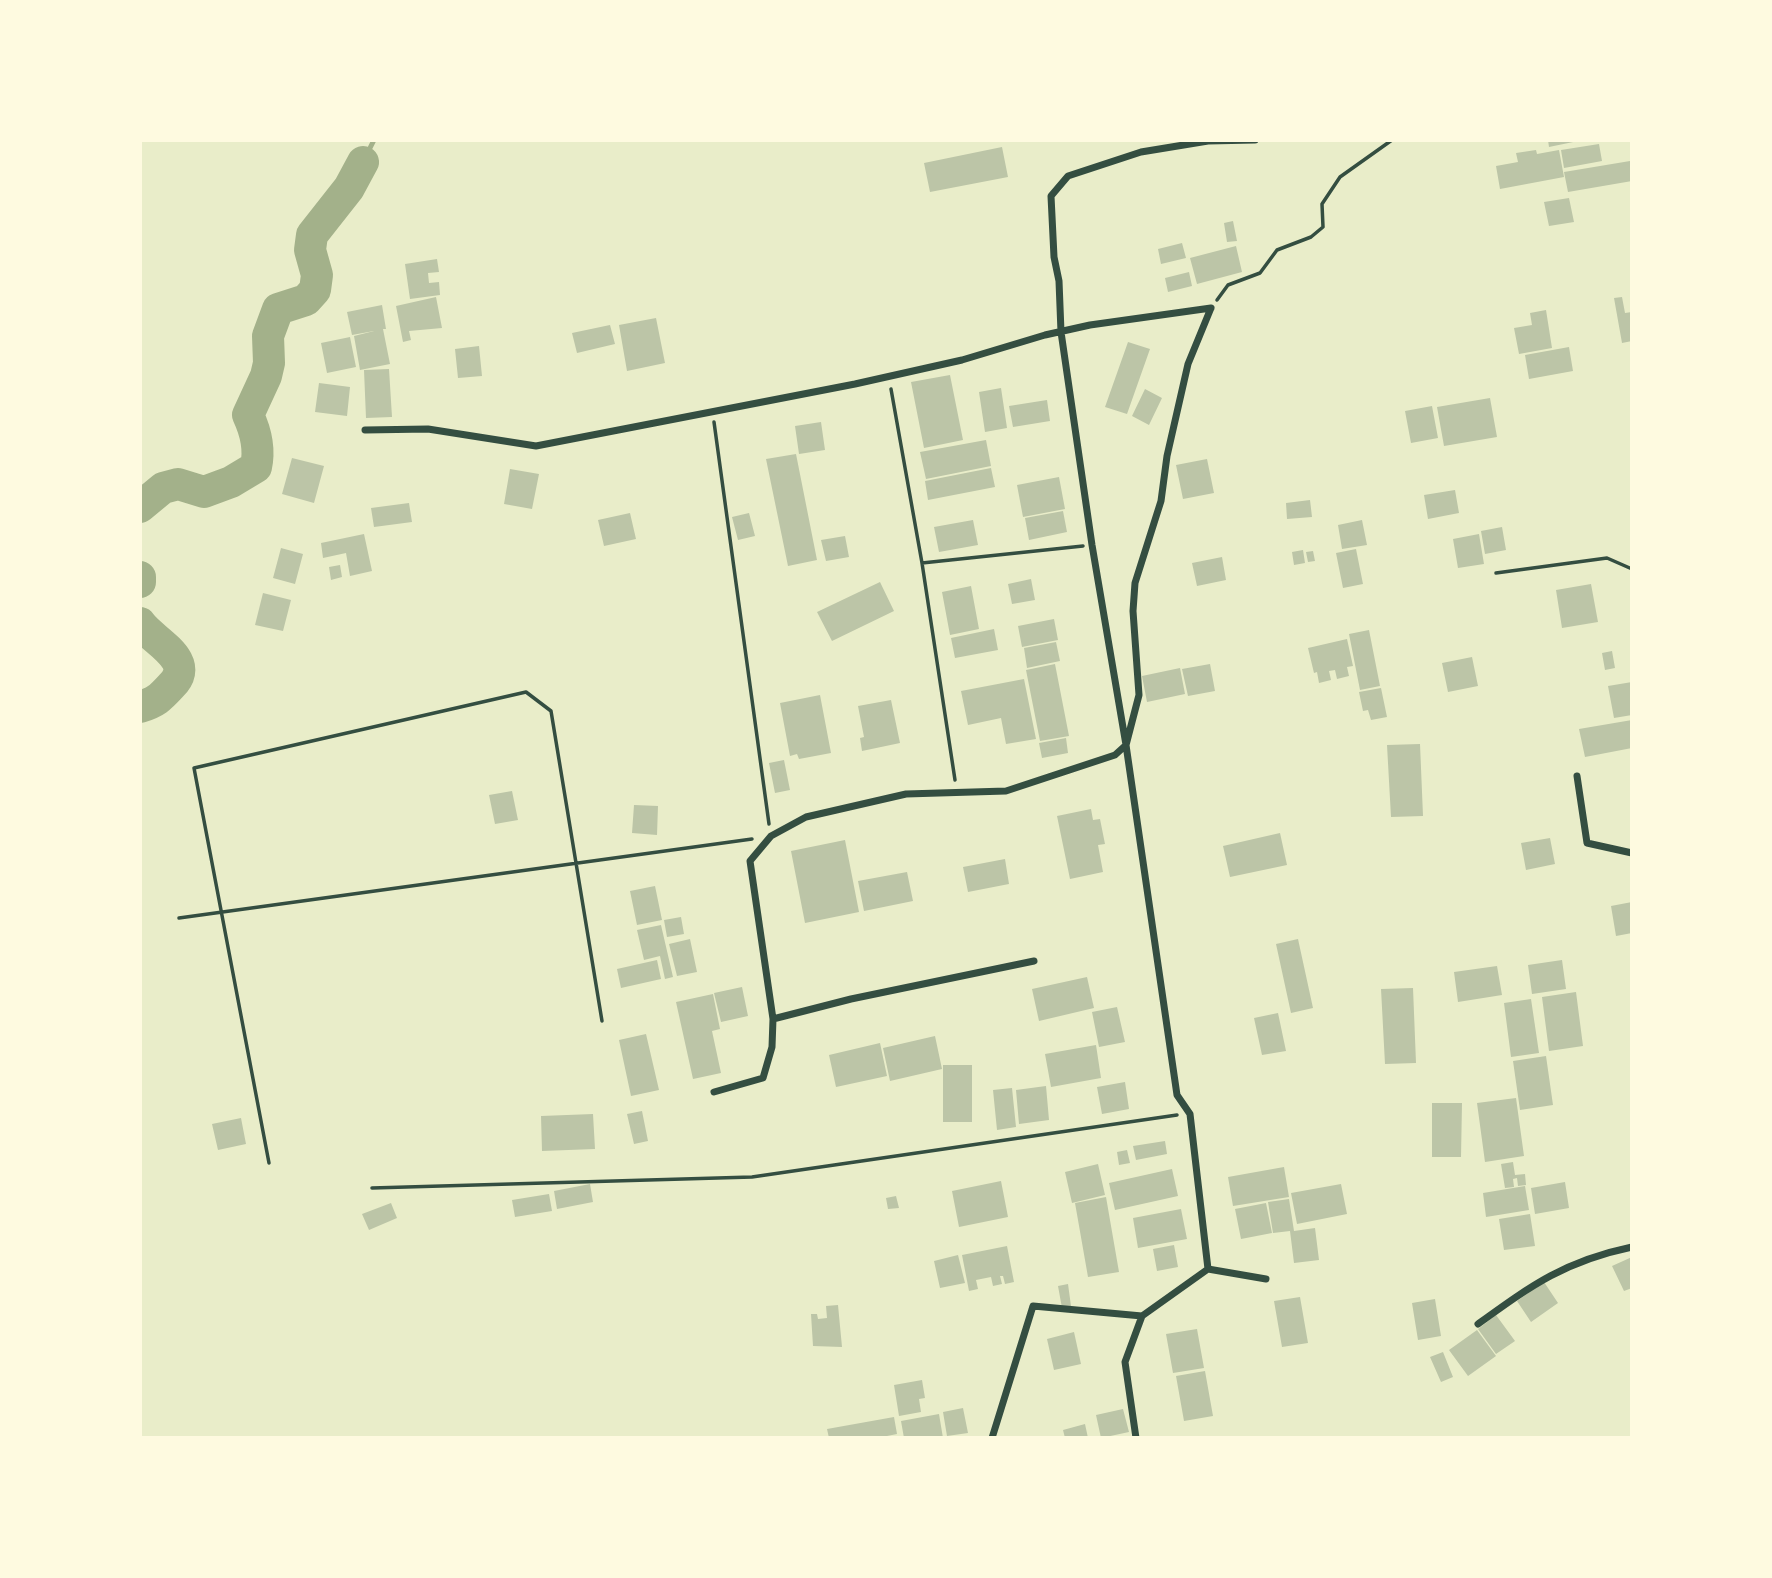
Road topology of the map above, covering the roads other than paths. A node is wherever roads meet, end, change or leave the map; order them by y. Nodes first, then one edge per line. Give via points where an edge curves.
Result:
1 (1255, 140) edge
2 (1061, 332) junction
3 (365, 430) dead end
4 (1126, 745) junction
5 (1577, 776) dead end
6 (1632, 853) edge
7 (1034, 961) dead end
8 (773, 1020) junction
9 (714, 1092) dead end
10 (1632, 1247) edge
11 (1208, 1269) junction
12 (1266, 1279) dead end
13 (1142, 1316) junction
14 (1478, 1324) dead end
15 (992, 1438) edge
16 (1136, 1438) edge

1 - 2 street via 1208,141 1141,152 1068,176 1051,196
2 - 3 street via 962,360 536,446 428,429
2 - 4 street
2 - 4 street via 1211,308 1188,364 1161,501 1135,583 1139,695
4 - 8 street via 1115,755 1006,791 905,794 806,817 771,836 750,862
4 - 11 street via 1177,1095 1190,1114
5 - 6 street via 1587,843
7 - 8 street
8 - 9 street via 772,1047 763,1078
10 - 14 street via 1582,1259 1550,1274
11 - 12 street
11 - 13 street
13 - 15 street via 1033,1306
13 - 16 street via 1125,1362

